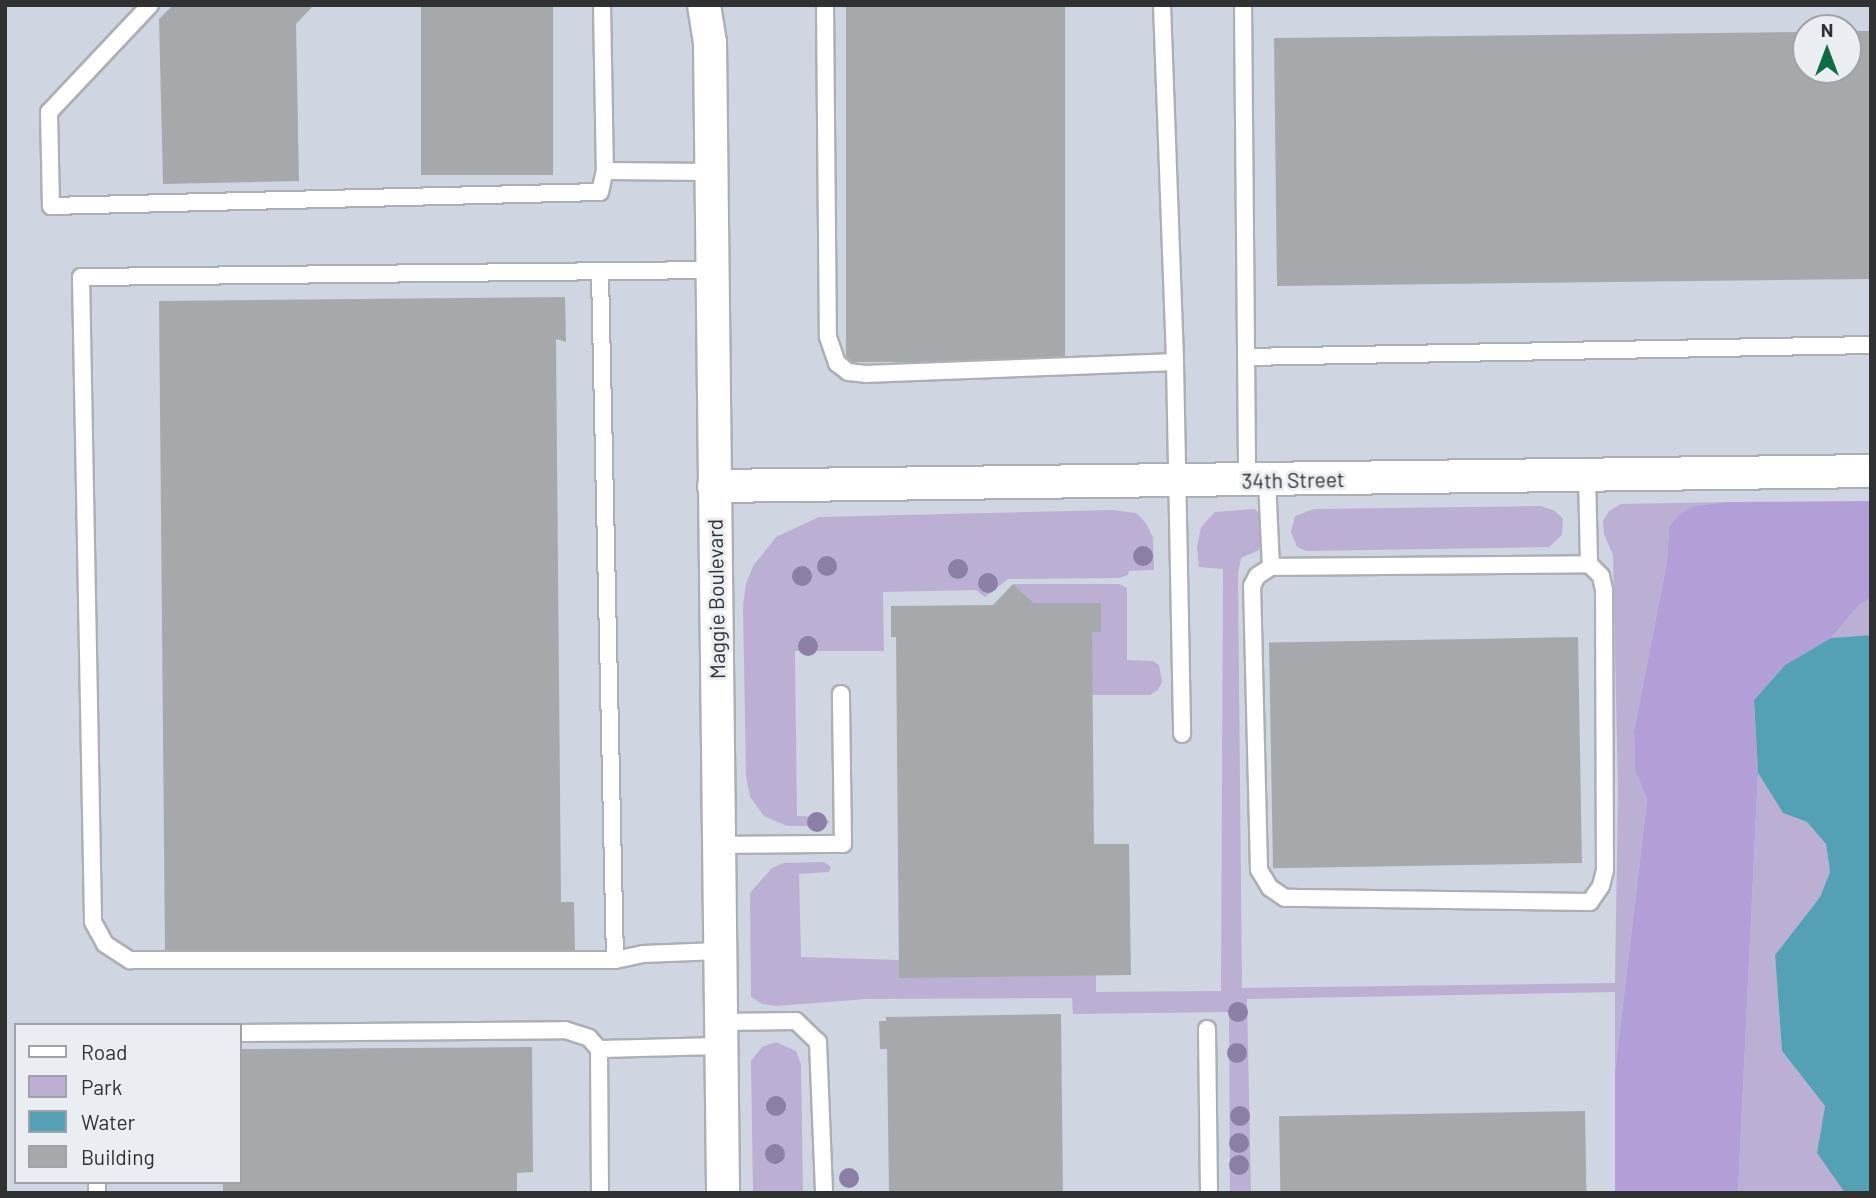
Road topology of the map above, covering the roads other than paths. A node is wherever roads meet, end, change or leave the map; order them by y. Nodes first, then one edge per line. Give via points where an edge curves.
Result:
1 (150, 5) edge
2 (602, 5) edge
3 (704, 5) edge
4 (825, 5) edge
5 (1162, 5) edge
6 (1243, 5) edge
7 (605, 171) junction
8 (711, 172) junction
9 (712, 270) junction
10 (600, 273) junction
11 (1871, 345) edge
12 (1246, 357) junction
13 (1175, 362) junction
14 (1871, 471) edge
15 (1587, 475) junction
16 (1257, 480) junction
17 (1177, 481) junction
18 (714, 486) junction
19 (1589, 564) junction
20 (1271, 567) junction
21 (841, 694) dead end
22 (1182, 734) dead end
23 (719, 845) junction
24 (719, 951) junction
25 (615, 960) junction
26 (1207, 1029) dead end
27 (242, 1033) edge
28 (721, 1034) junction
29 (598, 1049) junction
30 (600, 1193) edge
31 (723, 1193) edge
32 (824, 1193) edge
33 (1209, 1193) edge

1 - 7 lane via 49,112 51,206 600,192
2 - 7 lane
3 - 8 street, Maggie Boulevard via 710,43
4 - 13 lane via 828,337 837,363 848,372 866,374
5 - 13 lane
6 - 12 lane
7 - 8 lane
8 - 9 street, Maggie Boulevard
9 - 10 lane
9 - 18 street, Maggie Boulevard
10 - 25 lane
10 - 25 lane via 81,276 93,922 105,944 130,960
11 - 12 lane
12 - 16 lane
13 - 17 lane
14 - 15 street, 34th Street
15 - 16 street, 34th Street
15 - 19 lane
16 - 17 street, 34th Street
16 - 20 lane
17 - 18 street, 34th Street
17 - 22 lane
18 - 23 street, Maggie Boulevard
19 - 20 lane
19 - 20 lane via 1601,576 1604,590 1605,870 1590,902 1285,898 1270,888 1259,870 1252,586 1257,576
21 - 23 lane via 843,844
23 - 24 street, Maggie Boulevard
24 - 25 lane via 643,954
24 - 28 street, Maggie Boulevard
26 - 33 lane
27 - 29 lane via 565,1030 589,1038
28 - 29 lane
28 - 31 street, Maggie Boulevard
28 - 32 lane via 796,1021 818,1042
29 - 30 lane

